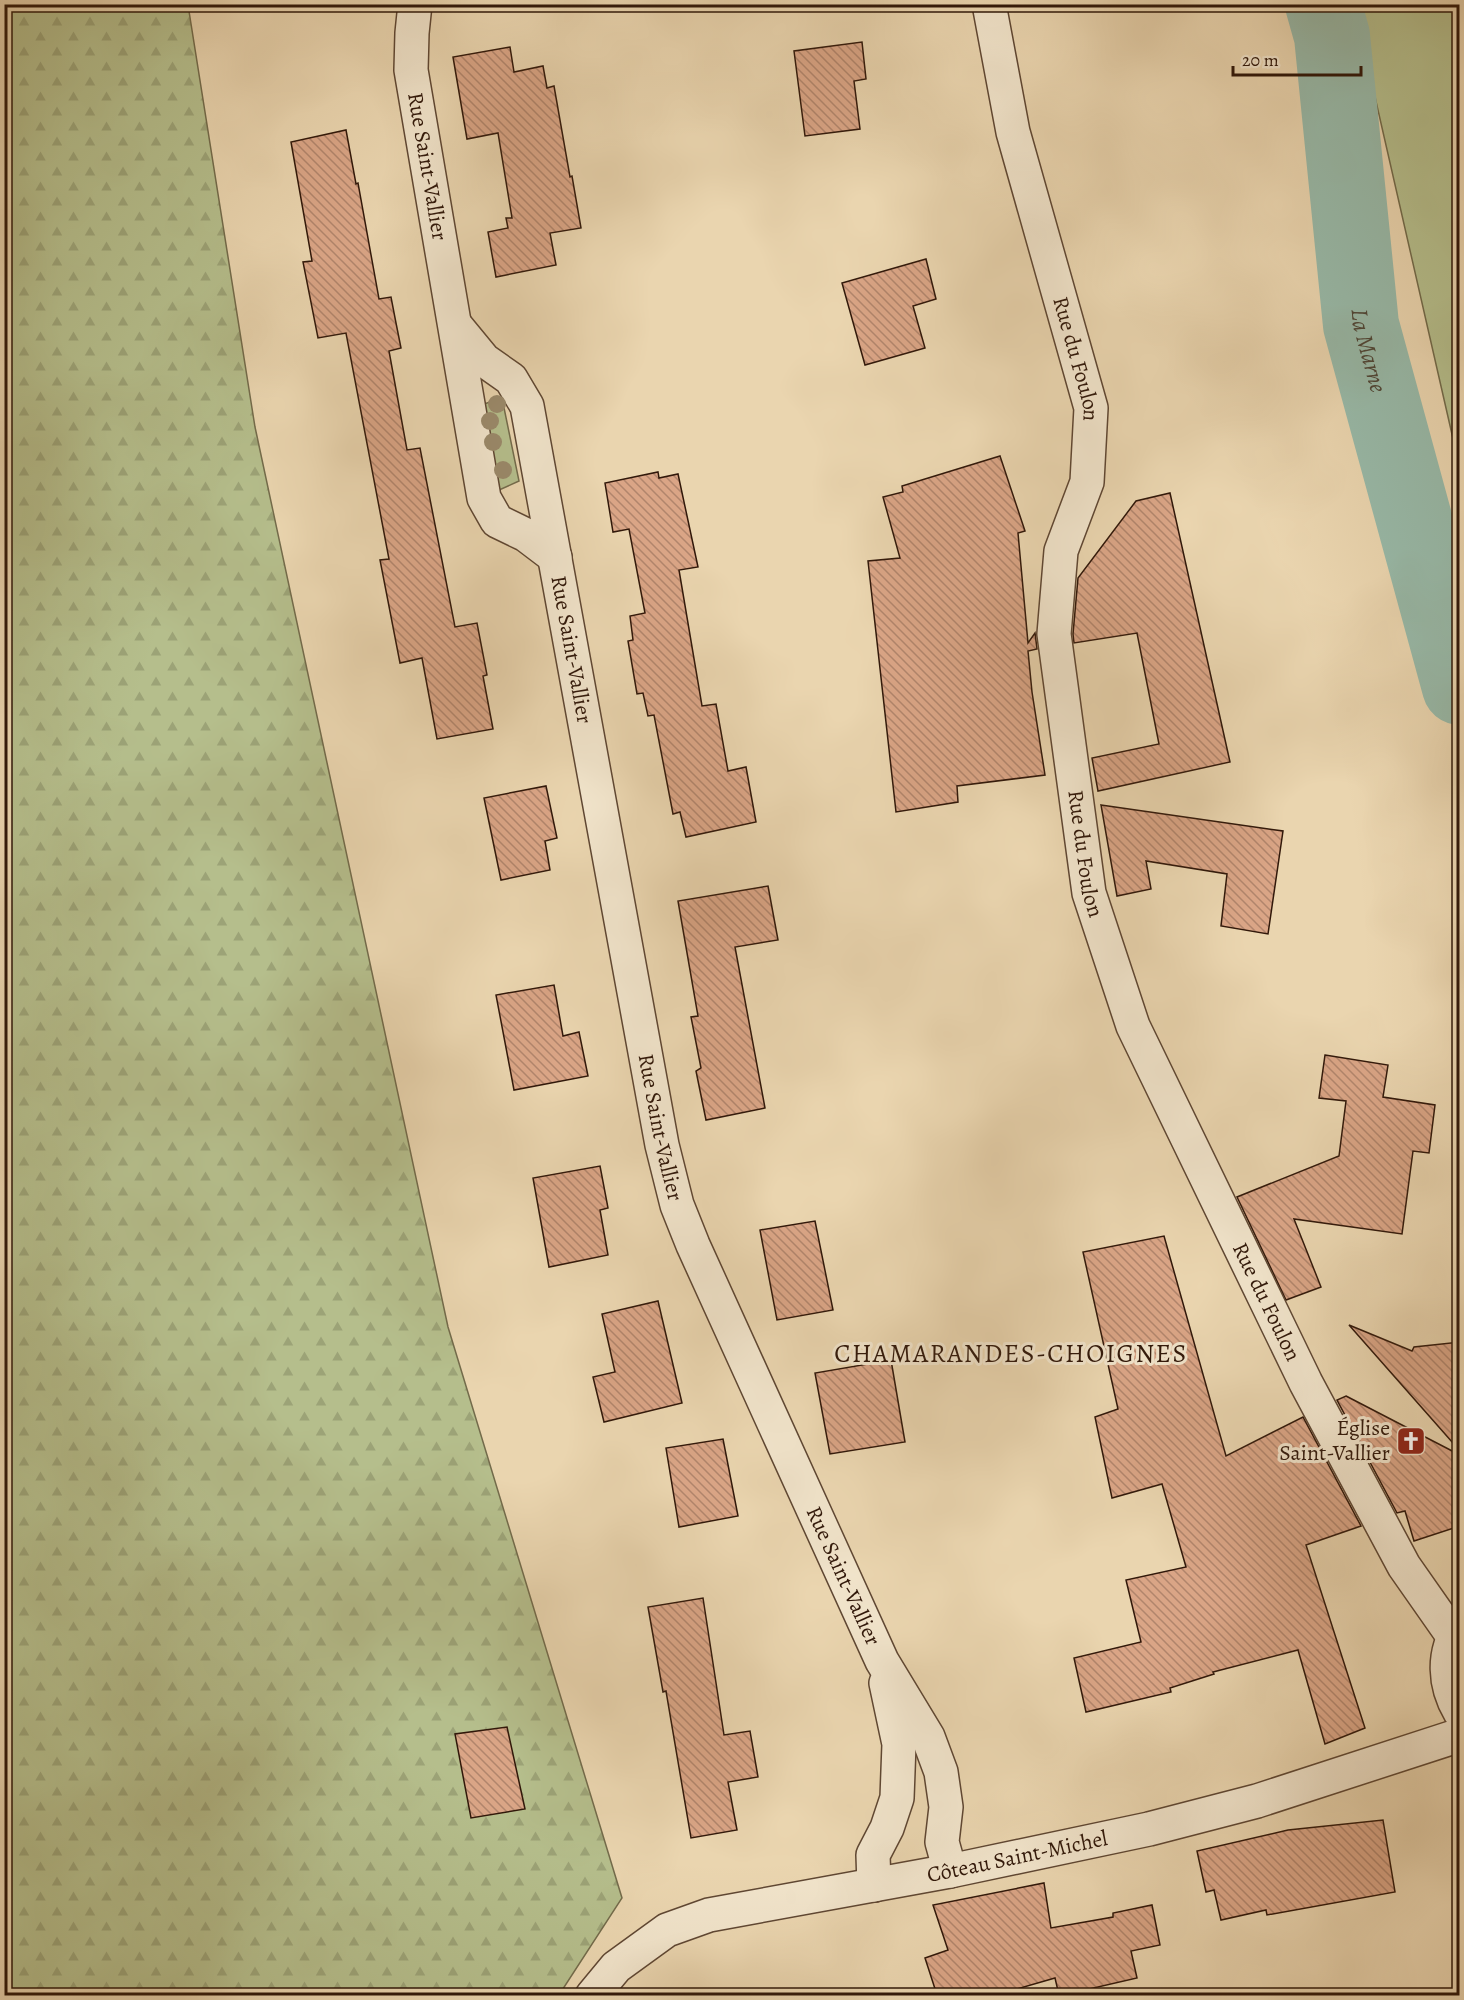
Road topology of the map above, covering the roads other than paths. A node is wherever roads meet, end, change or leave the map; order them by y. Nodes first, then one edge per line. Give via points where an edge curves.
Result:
1 (415, 4) edge
2 (989, 4) edge
3 (456, 326) junction
4 (555, 557) junction
5 (1456, 1631) edge
6 (882, 1661) junction
7 (1460, 1712) edge
8 (1460, 1736) edge
9 (950, 1871) junction
10 (874, 1886) junction
11 (592, 1995) edge

1 - 3 street, Rue Saint-Vallier via 411,70
2 - 5 street, Rue du Foulon via 1013,132 1090,408 1087,482 1061,551 1053,634 1089,893 1133,1026 1306,1383 1404,1566
3 - 4 street, Rue Saint-Vallier via 484,360 511,379 526,406
3 - 4 street, Rue Saint-Vallier via 484,498 497,521 526,535
4 - 6 street, Rue Saint-Vallier via 662,1145 677,1204
5 - 7 street via 1446,1661 1448,1687
6 - 9 street, Rue Saint-Vallier via 928,1737 941,1772 946,1808 942,1842
6 - 10 street, Rue Saint-Vallier via 899,1744 897,1798 873,1855
8 - 9 street, Côteau Saint-Michel via 1257,1802
9 - 10 street, Côteau Saint-Michel
10 - 11 street, Côteau Saint-Michel via 709,1915 667,1930 616,1967

